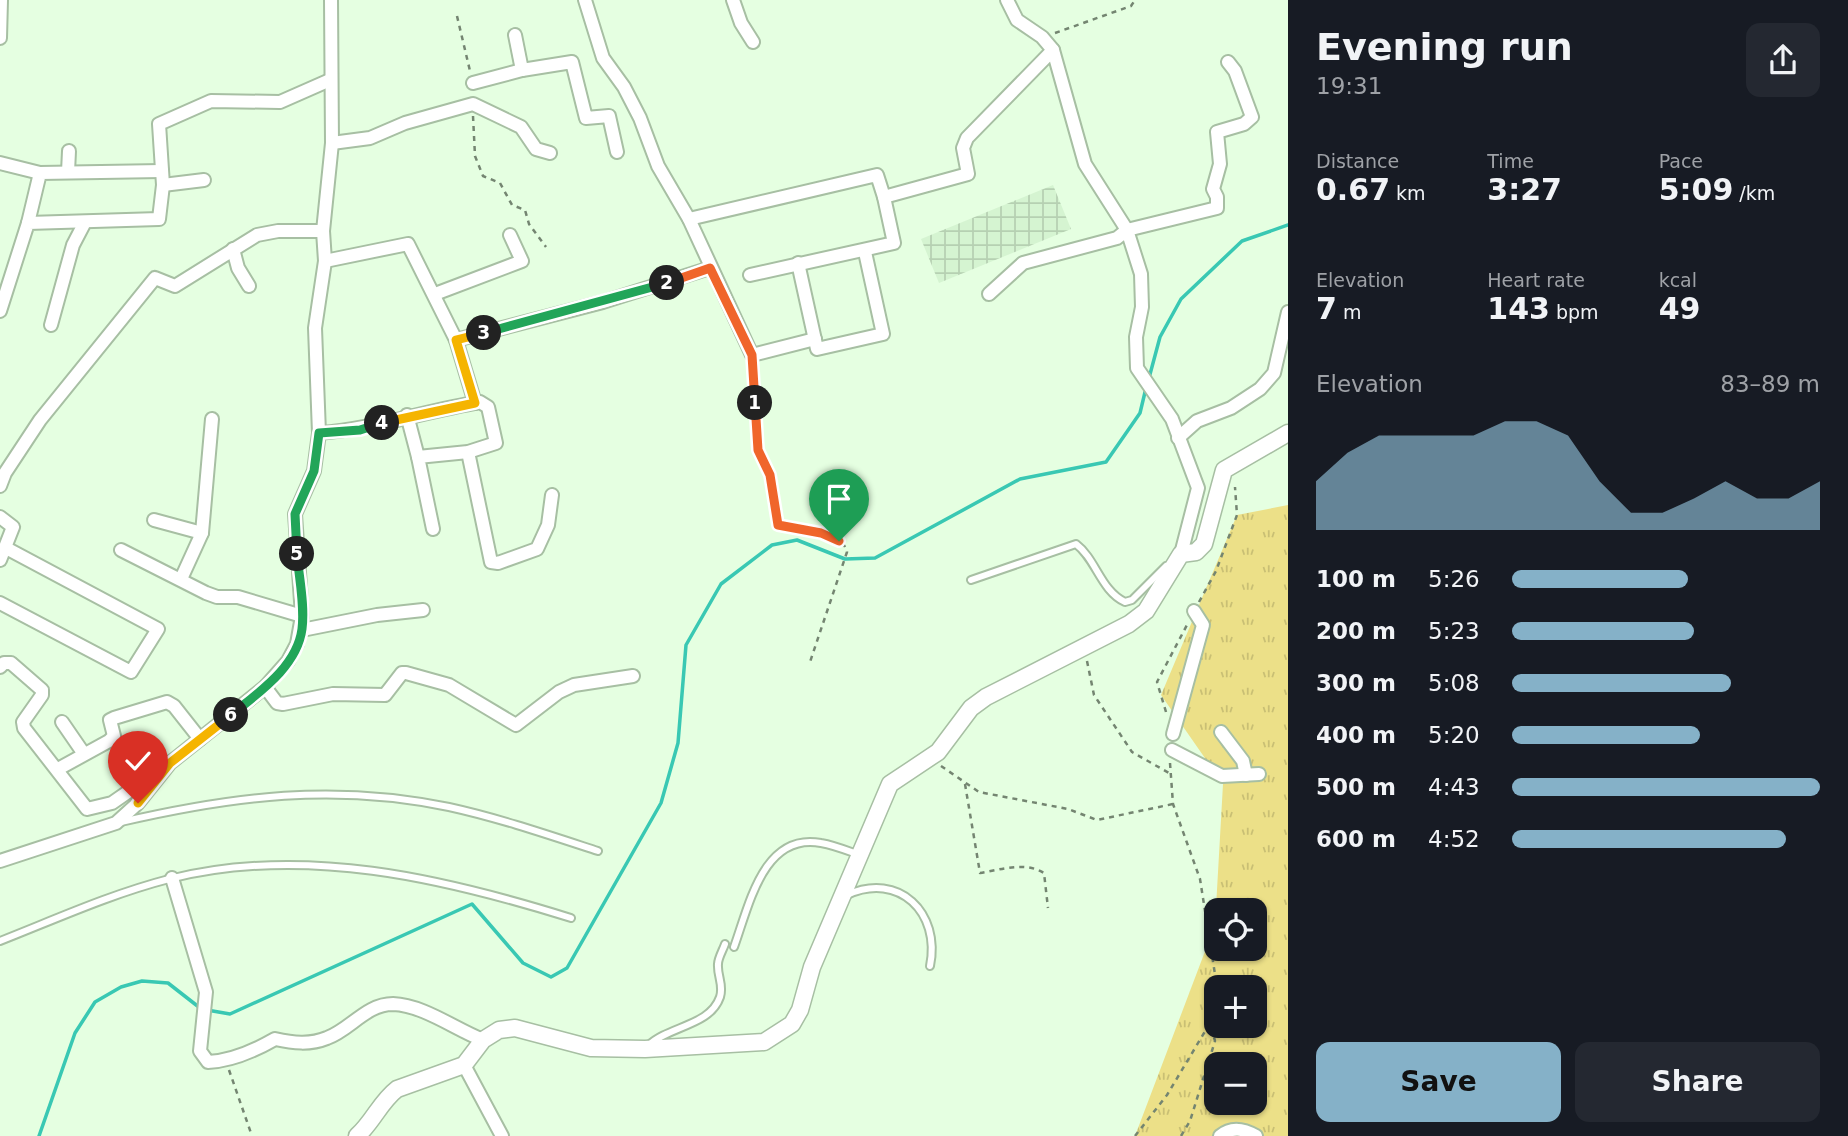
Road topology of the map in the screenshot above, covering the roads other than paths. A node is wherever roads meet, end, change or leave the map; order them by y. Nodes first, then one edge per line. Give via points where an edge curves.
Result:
1 (1, 0) edge
2 (331, 0) edge
3 (585, 0) edge
4 (733, 0) edge
5 (1007, 0) edge
6 (515, 36) dead end
7 (0, 38) edge
8 (753, 42) dead end
9 (1053, 50) junction
10 (1228, 62) dead end
11 (522, 69) junction
12 (330, 80) junction
13 (473, 83) road end
14 (332, 143) junction
15 (69, 151) dead end
16 (617, 152) dead end
17 (550, 153) dead end
18 (0, 163) edge
19 (68, 172) junction
20 (162, 172) junction
21 (40, 173) junction
22 (204, 180) dead end
23 (163, 185) junction
24 (884, 197) junction
25 (689, 219) junction
26 (85, 222) junction
27 (27, 223) junction
28 (1127, 230) junction
29 (323, 231) junction
30 (510, 235) dead end
31 (233, 249) junction
32 (865, 252) junction
33 (325, 261) junction
34 (798, 263) junction
35 (710, 268) junction
36 (750, 275) dead end
37 (249, 286) dead end
38 (435, 294) junction
39 (989, 294) dead end
40 (0, 311) edge
41 (1288, 312) edge
42 (51, 325) dead end
43 (814, 339) junction
44 (456, 340) junction
45 (475, 403) junction
46 (407, 415) junction
47 (212, 419) dead end
48 (319, 433) junction
49 (1288, 433) edge
50 (1178, 438) junction
51 (468, 452) junction
52 (418, 457) junction
53 (0, 486) edge
54 (552, 495) dead end
55 (0, 517) edge
56 (154, 520) dead end
57 (433, 529) dead end
58 (202, 533) junction
59 (6, 548) junction
60 (121, 550) dead end
61 (1181, 554) junction
62 (0, 561) edge
63 (181, 579) junction
64 (971, 580) dead end
65 (0, 603) edge
66 (423, 610) dead end
67 (1194, 611) road end
68 (302, 623) junction
69 (0, 667) edge
70 (633, 676) dead end
71 (265, 687) junction
72 (62, 722) dead end
73 (1221, 732) dead end
74 (1173, 734) road end
75 (200, 739) junction
76 (1172, 750) road end
77 (84, 754) junction
78 (170, 763) junction
79 (58, 769) junction
80 (116, 823) junction
81 (598, 851) dead end
82 (859, 854) junction
83 (0, 861) edge
84 (172, 878) junction
85 (842, 897) junction
86 (571, 918) dead end
87 (0, 942) edge
88 (725, 944) dead end
89 (734, 947) dead end
90 (930, 966) dead end
91 (483, 1040) junction
92 (645, 1049) junction
93 (464, 1065) junction
94 (357, 1136) edge
95 (502, 1136) edge
96 (1220, 1136) edge
97 (1256, 1136) edge

1 - 7 street
2 - 12 street
3 - 25 street via 603,58 624,87 658,166
4 - 8 street
5 - 9 street via 1017,20
6 - 11 street
9 - 24 street via 967,138 963,148 968,174
9 - 28 street via 1085,164
10 - 28 street via 1252,117 1217,132 1220,163 1213,189 1217,208
11 - 13 street
11 - 16 street via 572,62 586,118 609,116
12 - 14 street
12 - 20 street via 280,102 211,101 159,124
14 - 17 street via 370,138 473,104 521,127 536,149
14 - 29 street
15 - 19 street
18 - 21 street
19 - 20 street
19 - 21 street
20 - 23 street
21 - 27 street
22 - 23 street
23 - 26 street via 159,219
24 - 25 street via 877,175
24 - 32 street via 894,243
25 - 35 street
26 - 27 street
26 - 42 street
27 - 40 street
28 - 39 street via 1117,238 1023,262
28 - 50 street via 1141,274 1142,307 1136,337 1140,376 1158,396
29 - 31 street via 257,235
29 - 33 street
30 - 38 street via 524,265
31 - 37 street
31 - 53 street via 175,286 155,278 40,420
32 - 34 street
32 - 43 street via 883,334 817,349
33 - 38 street via 408,244
33 - 48 street via 315,328
34 - 36 street
34 - 43 street
35 - 43 street via 752,355
35 - 44 street via 603,302
38 - 44 street
41 - 50 street via 1274,373 1260,390 1197,421
44 - 45 street
45 - 46 street
45 - 51 street via 488,407 496,443
46 - 48 street via 360,430
46 - 52 street
47 - 58 street
48 - 68 street via 314,471 295,514
49 - 61 street via 1224,470 1205,544 1196,552
50 - 61 street via 1198,488
51 - 52 street
51 - 54 street via 491,562 537,549 548,525
52 - 57 street
55 - 59 street via 13,527
56 - 58 street
58 - 63 street
59 - 62 street
59 - 65 street via 158,629 131,671
60 - 63 street
61 - 64 lane via 1125,602 1076,544
61 - 82 street via 1146,611 1103,640 971,708 946,745 890,784
63 - 68 street via 217,597 238,597
66 - 68 street
67 - 74 street via 1203,625
68 - 71 street via 288,661
69 - 79 street via 11,663 42,690 24,728
70 - 71 street via 574,685 516,725 449,685 406,673 380,696 333,694 283,705
71 - 75 street
72 - 77 street
73 - 76 street via 1252,775 1222,776
75 - 77 street via 167,702 110,720 114,736
75 - 78 street
77 - 79 street
78 - 79 street via 112,803 87,809
78 - 80 street
80 - 81 lane via 250,796 366,795 449,807
80 - 83 street
82 - 85 street
82 - 89 lane via 821,842 798,842 780,851 762,872
84 - 86 lane via 294,866 372,870 436,880
84 - 87 lane via 122,892
84 - 91 street via 206,992 200,1051 208,1062 254,1051 275,1039 298,1044 329,1038 358,1017 390,1004 405,1005
85 - 90 lane via 881,886 916,905 932,934
85 - 92 street via 792,1024 764,1042
88 - 92 lane via 718,964 723,987 713,1009 655,1039
91 - 92 street via 499,1030 515,1028 591,1048
91 - 93 street
93 - 94 street via 397,1089
93 - 95 street
96 - 97 street via 1244,1129

